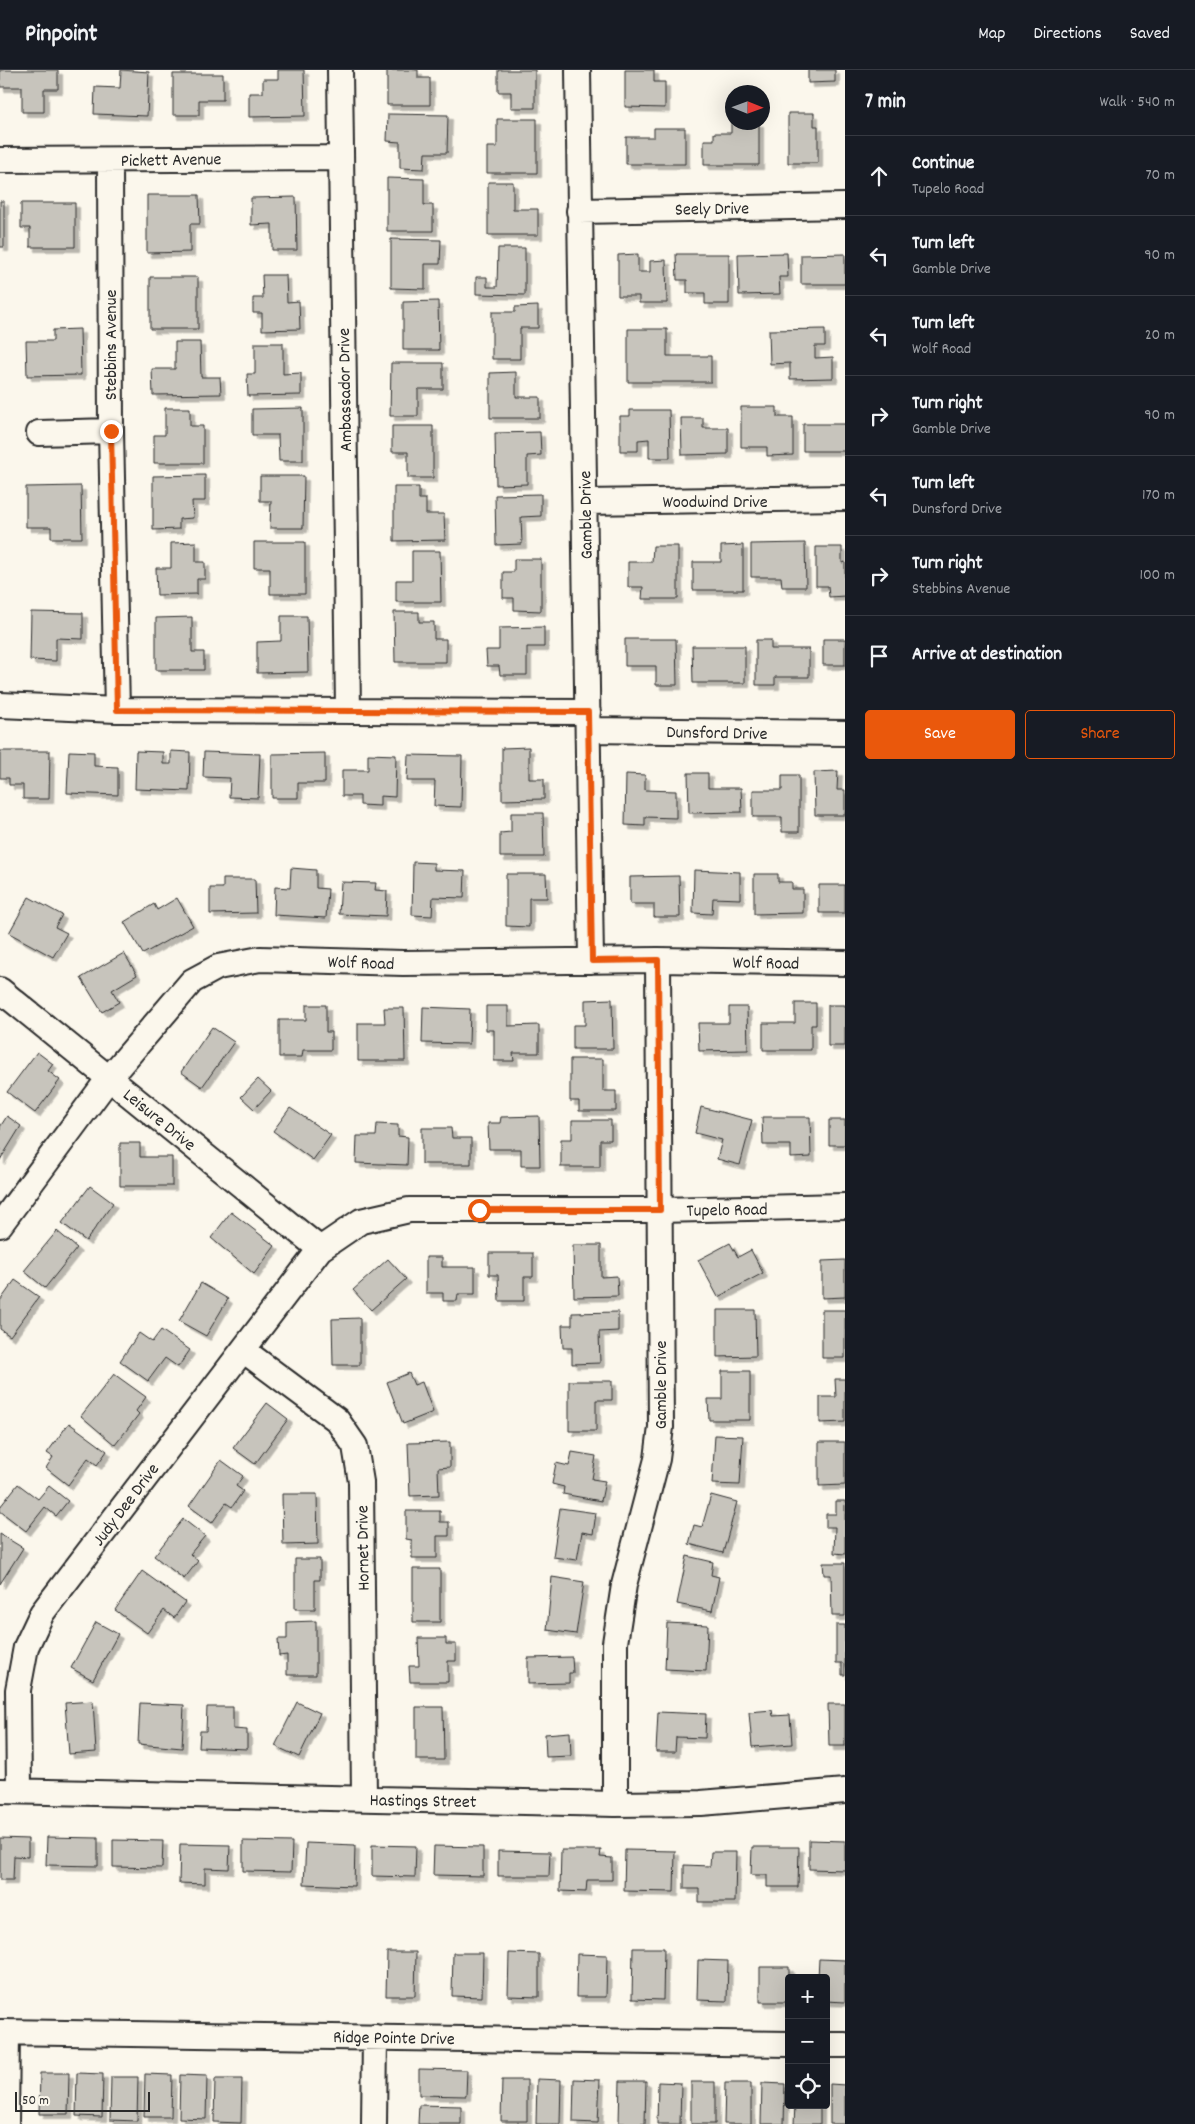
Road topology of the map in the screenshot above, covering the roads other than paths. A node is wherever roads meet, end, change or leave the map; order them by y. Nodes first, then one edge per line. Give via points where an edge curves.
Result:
1 (340, 70) edge
2 (578, 70) edge
3 (341, 158) junction
4 (0, 160) edge
5 (110, 160) junction
6 (845, 206) edge
7 (579, 211) junction
8 (111, 431) junction
9 (39, 433) dead end
10 (845, 498) edge
11 (585, 502) junction
12 (0, 705) edge
13 (117, 710) junction
14 (348, 711) junction
15 (588, 721) junction
16 (845, 734) edge
17 (658, 960) junction
18 (592, 961) junction
19 (845, 963) edge
20 (0, 990) edge
21 (109, 1078) junction
22 (845, 1206) edge
23 (660, 1210) junction
24 (0, 1225) edge
25 (320, 1250) junction
26 (243, 1350) junction
27 (9, 1791) edge
28 (845, 1791) edge
29 (364, 1798) junction
30 (615, 1804) junction
31 (3, 2032) edge
32 (375, 2037) junction
33 (785, 2044) edge
34 (830, 2045) edge
35 (845, 2045) edge
36 (6, 2124) edge
37 (374, 2124) edge

1 - 3 street, Ambassador Drive
2 - 7 street, Gamble Drive
3 - 5 street, Pickett Avenue
3 - 14 street, Ambassador Drive
4 - 5 street, Pickett Avenue
5 - 8 street, Stebbins Avenue
6 - 7 street, Seely Drive
7 - 11 street, Gamble Drive
8 - 9 street
8 - 13 street, Stebbins Avenue
10 - 11 street, Woodwind Drive
11 - 15 street, Gamble Drive
12 - 13 street, Dunsford Drive
13 - 14 street, Dunsford Drive
14 - 15 street, Dunsford Drive
15 - 16 street, Dunsford Drive
15 - 18 street, Gamble Drive
17 - 18 street, Wolf Road
17 - 19 street, Wolf Road
17 - 23 street, Gamble Drive
18 - 21 street, Wolf Road via 422,963 260,959 218,967 192,981
20 - 21 street, Leisure Drive
21 - 24 street, Wolf Road
21 - 25 street, Leisure Drive
22 - 23 street, Tupelo Road
23 - 25 street, Tupelo Road via 409,1210 361,1220
23 - 30 street, Gamble Drive via 661,1427 658,1459 624,1584 615,1643
25 - 26 street, Judy Dee Drive
26 - 27 street, Judy Dee Drive via 42,1613 26,1647 18,1690
26 - 29 street, Hornet Drive via 337,1420 355,1446 361,1482
27 - 29 street, Hastings Street
28 - 30 street, Hastings Street via 701,1802
29 - 30 street, Hastings Street
31 - 32 street, Ridge Pointe Drive
31 - 36 street
32 - 33 street, Ridge Pointe Drive
32 - 37 street
34 - 35 street

